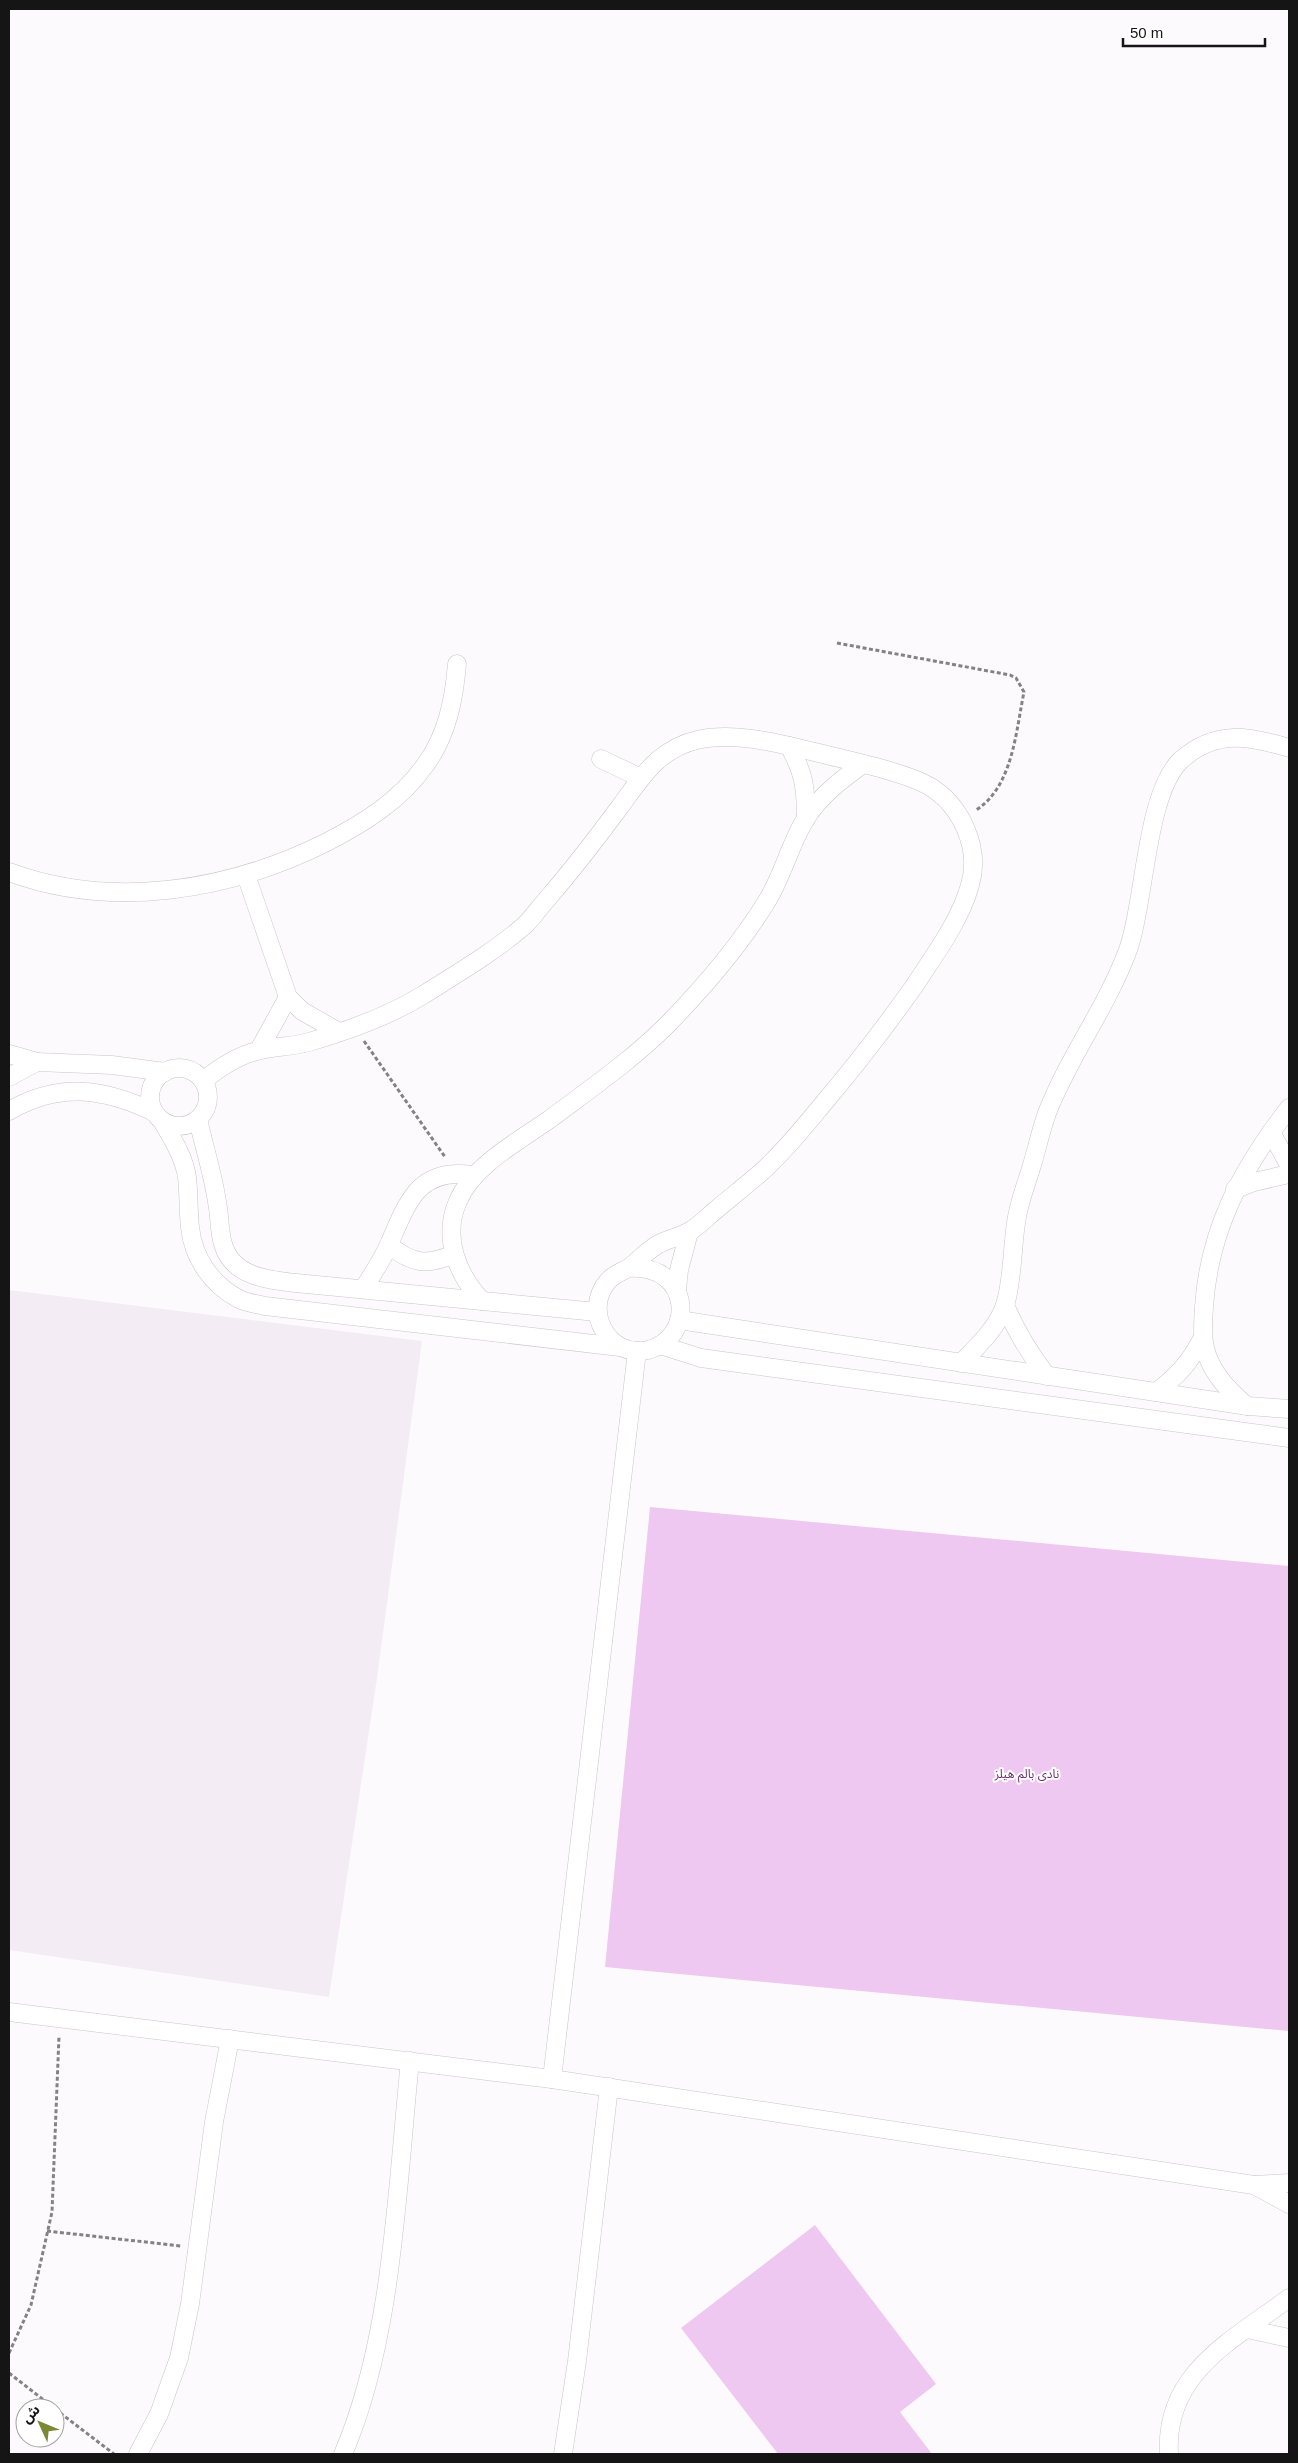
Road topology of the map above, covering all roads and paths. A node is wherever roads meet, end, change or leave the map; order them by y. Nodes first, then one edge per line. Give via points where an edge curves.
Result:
1 (837, 643) dead end
2 (458, 664) dead end
3 (789, 746) junction
4 (1289, 748) edge
5 (600, 759) dead end
6 (863, 764) junction
7 (641, 778) junction
8 (806, 819) junction
9 (961, 820) junction
10 (9, 872) edge
11 (246, 875) junction
12 (288, 997) junction
13 (354, 1026) junction
14 (337, 1031) junction
15 (259, 1050) junction
16 (9, 1054) edge
17 (37, 1062) junction
18 (165, 1072) junction
19 (9, 1077) edge
20 (203, 1081) junction
21 (1289, 1108) edge
22 (9, 1111) edge
23 (158, 1116) junction
24 (198, 1119) junction
25 (1270, 1132) junction
26 (1289, 1165) edge
27 (464, 1174) junction
28 (1289, 1174) edge
29 (1235, 1189) junction
30 (689, 1232) junction
31 (389, 1245) junction
32 (454, 1254) junction
33 (629, 1268) junction
34 (363, 1290) junction
35 (676, 1290) junction
36 (482, 1301) junction
37 (1005, 1305) junction
38 (597, 1312) junction
39 (679, 1320) junction
40 (1202, 1339) junction
41 (660, 1345) junction
42 (629, 1349) junction
43 (961, 1363) junction
44 (1048, 1376) junction
45 (1156, 1392) junction
46 (1248, 1406) junction
47 (1289, 1409) edge
48 (1289, 1438) edge
49 (9, 2012) edge
50 (59, 2018) junction
51 (230, 2039) junction
52 (410, 2061) junction
53 (552, 2079) junction
54 (609, 2087) junction
55 (1289, 2183) edge
56 (1254, 2185) junction
57 (1289, 2204) edge
58 (48, 2231) junction
59 (198, 2248) junction
60 (1289, 2298) edge
61 (1247, 2329) junction
62 (1289, 2338) edge
63 (9, 2353) edge
64 (9, 2373) edge
65 (42, 2398) edge
66 (65, 2416) edge
67 (114, 2454) edge
68 (138, 2454) edge
69 (343, 2454) edge
70 (563, 2454) edge
71 (1169, 2454) edge

1 - 9 path via 1010,674 1022,684 1024,692 1009,761 1000,785 983,806
2 - 11 street via 454,699 443,733 426,764 404,791 373,818 298,856
3 - 6 street
3 - 7 street via 717,737 695,740 674,748
3 - 8 street via 801,768
4 - 37 street via 1254,737 1227,737 1202,746 1180,761 1165,783 1128,947 1047,1114 1017,1216
5 - 7 street
6 - 8 street via 824,795
6 - 9 street via 928,785 950,803
7 - 13 street via 569,874 526,923 471,965 413,1001
8 - 27 street via 768,900 721,965 667,1025 606,1077
9 - 30 street via 966,826 973,854 972,882 938,951 876,1040 804,1127 760,1173
10 - 11 street via 64,888 104,892 144,892 215,883
11 - 12 street
12 - 14 street via 302,1011
12 - 15 street
13 - 14 street
13 - 27 path
14 - 15 street via 286,1047
15 - 20 street via 220,1068
16 - 17 street
17 - 18 street via 112,1065
17 - 19 street
18 - 20 street via 190,1070
18 - 23 street via 151,1090 150,1098
20 - 24 street via 207,1105
21 - 25 street
22 - 23 street via 66,1091 125,1098
23 - 24 street via 180,1126
23 - 42 street via 176,1147 186,1175 194,1249 220,1287 241,1300 265,1306
24 - 34 street via 218,1202 223,1246 233,1262 248,1274 266,1279
25 - 26 street
25 - 29 street
27 - 31 street via 439,1176 412,1195
27 - 32 street via 451,1232
28 - 29 street
29 - 40 street via 1216,1236 1206,1289
30 - 33 street via 656,1246
30 - 35 street
31 - 32 street via 403,1256 420,1262 438,1261
31 - 34 street
32 - 36 street via 467,1284
33 - 35 street via 656,1270 668,1278
33 - 38 street via 605,1284 598,1297
34 - 36 street
35 - 39 street via 681,1304
36 - 38 street
37 - 43 street via 983,1339
37 - 44 street via 1020,1338
38 - 42 street via 604,1332
39 - 41 street via 672,1334
39 - 43 street
40 - 45 street via 1176,1378
40 - 46 street via 1218,1377
41 - 42 street via 649,1350
41 - 48 street via 701,1358
42 - 53 street
43 - 44 street
44 - 45 street
45 - 46 street
46 - 47 street
49 - 50 street
50 - 51 street
50 - 58 path via 55,2172
51 - 52 street
51 - 59 street via 214,2122
52 - 53 street
52 - 69 street via 386,2283 372,2363
53 - 54 street
54 - 56 street
54 - 70 street via 578,2361
55 - 56 street
56 - 57 street
58 - 59 path
58 - 63 path via 31,2305
59 - 68 street via 178,2358 159,2414
60 - 61 street
61 - 62 street
61 - 71 street via 1197,2370 1181,2394 1170,2421
64 - 65 path
66 - 67 path

